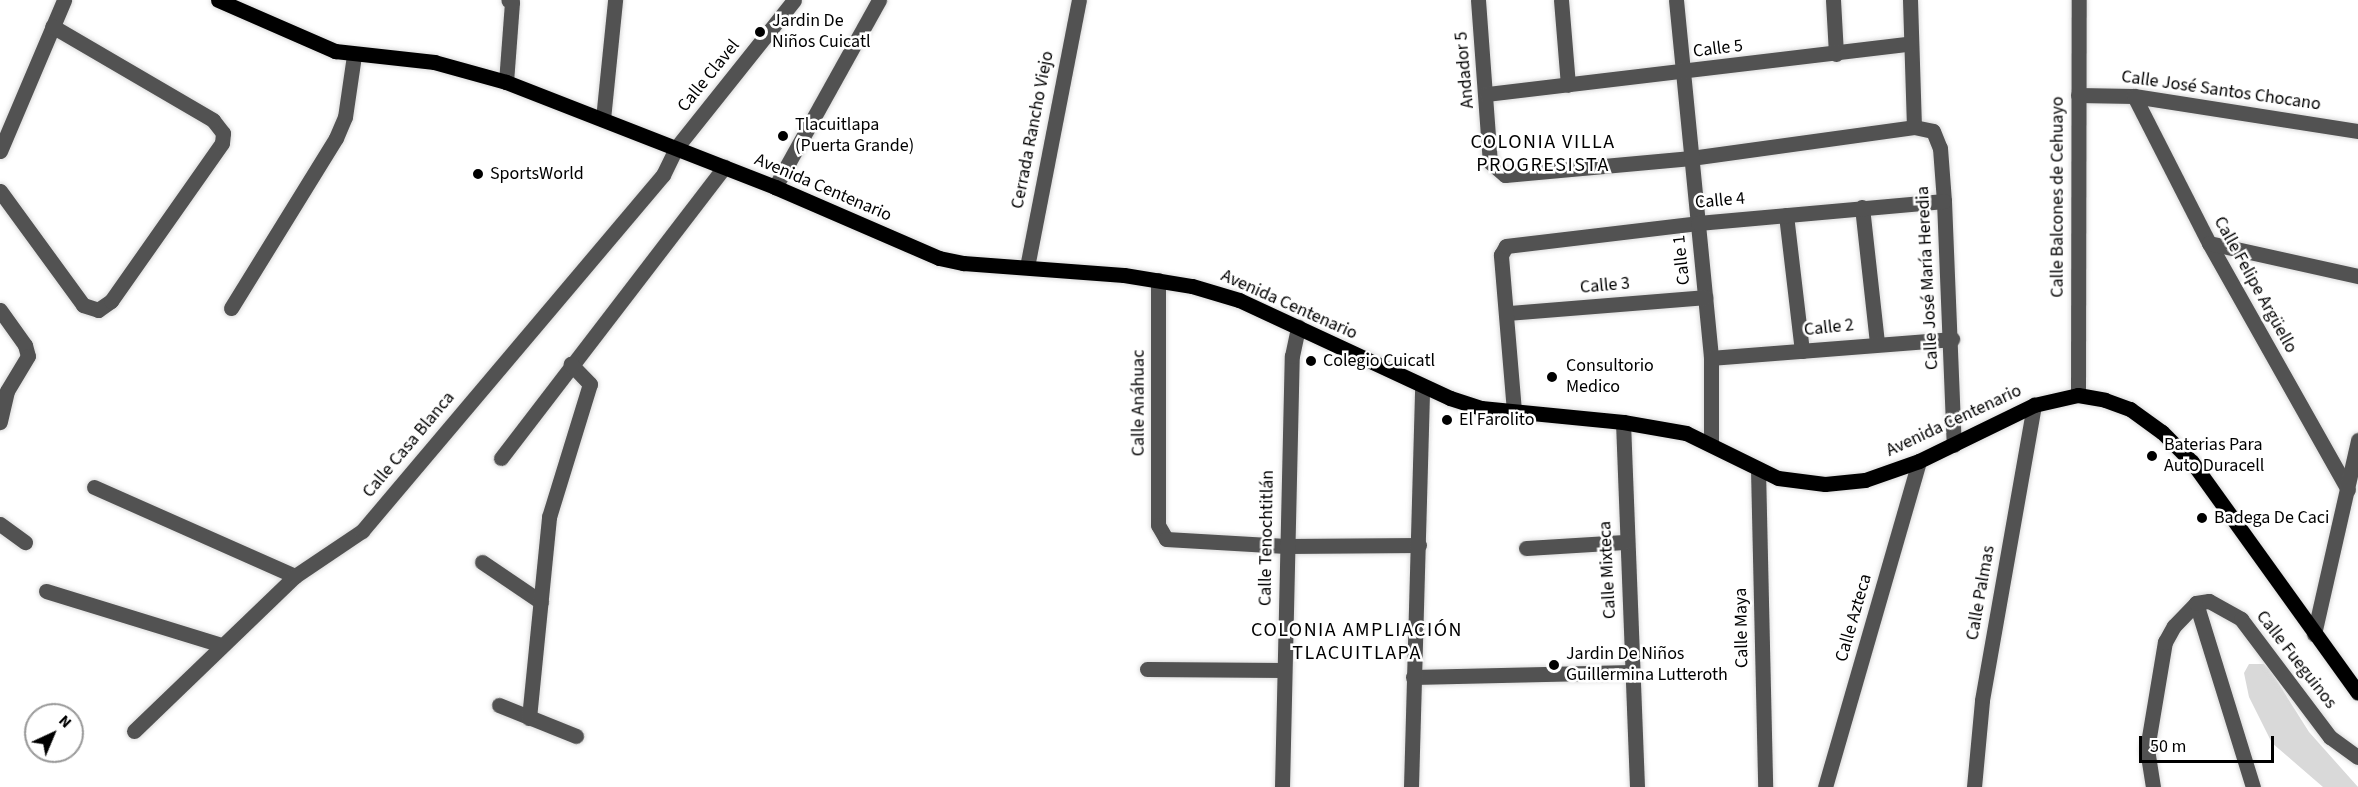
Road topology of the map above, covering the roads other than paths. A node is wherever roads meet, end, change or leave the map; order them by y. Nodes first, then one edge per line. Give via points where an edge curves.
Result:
1 (64, 0) edge
2 (508, 0) edge
3 (794, 0) edge
4 (879, 0) edge
5 (1079, 0) edge
6 (1478, 0) edge
7 (1561, 0) edge
8 (1676, 0) edge
9 (1833, 0) edge
10 (1910, 0) edge
11 (2079, 0) edge
12 (226, 2) edge
13 (616, 2) edge
14 (52, 26) junction
15 (1910, 44) junction
16 (1836, 54) junction
17 (354, 55) junction
18 (1683, 72) junction
19 (506, 82) junction
20 (1568, 85) junction
21 (1487, 94) junction
22 (2078, 95) junction
23 (2133, 96) junction
24 (603, 119) junction
25 (1914, 127) junction
26 (2358, 131) edge
27 (676, 148) junction
28 (0, 152) edge
29 (1692, 158) junction
30 (724, 167) junction
31 (775, 187) junction
32 (0, 191) edge
33 (1944, 201) junction
34 (1863, 207) junction
35 (1786, 215) junction
36 (1698, 223) junction
37 (2209, 243) junction
38 (1027, 267) junction
39 (2358, 276) edge
40 (1158, 280) junction
41 (1705, 297) junction
42 (231, 308) dead end
43 (0, 310) edge
44 (1508, 313) junction
45 (1298, 327) junction
46 (1952, 339) junction
47 (1877, 343) junction
48 (1802, 351) junction
49 (1712, 358) junction
50 (571, 364) junction
51 (1422, 386) junction
52 (2078, 395) junction
53 (2034, 405) junction
54 (1514, 411) junction
55 (0, 422) edge
56 (1623, 422) junction
57 (2358, 440) edge
58 (1711, 444) junction
59 (1954, 445) junction
60 (501, 458) dead end
61 (1919, 461) junction
62 (1758, 469) junction
63 (94, 487) dead end
64 (2348, 490) junction
65 (0, 524) edge
66 (25, 542) dead end
67 (1625, 542) junction
68 (1419, 545) junction
69 (1286, 546) junction
70 (1526, 548) dead end
71 (482, 562) dead end
72 (295, 576) junction
73 (46, 591) dead end
74 (541, 602) junction
75 (2196, 603) junction
76 (2314, 634) junction
77 (222, 645) junction
78 (1147, 669) dead end
79 (1284, 670) junction
80 (1634, 672) junction
81 (1413, 677) junction
82 (2358, 693) edge
83 (499, 705) dead end
84 (529, 718) junction
85 (134, 731) dead end
86 (576, 736) dead end
87 (2358, 757) edge
88 (1826, 786) edge
89 (1282, 787) edge
90 (1411, 787) edge
91 (1637, 787) edge
92 (1765, 787) edge
93 (1974, 787) edge
94 (2153, 787) edge
95 (2253, 787) edge

1 - 14 street
2 - 19 street via 512,2
3 - 27 street, Calle Clavel
4 - 31 street
5 - 38 street, Cerrada Rancho Viejo
6 - 21 street, Andador 5
7 - 20 street
8 - 18 street, Calle 1
9 - 16 street
10 - 15 street
11 - 22 street, Calle Balcones de Cehuayo
12 - 17 main road, Avenida Centenario via 319,46
13 - 24 street
14 - 28 street
14 - 32 street via 213,120 223,133 222,143 111,301 98,309 83,305
15 - 16 street, Calle 5
15 - 25 street
16 - 18 street, Calle 5
17 - 19 main road, Avenida Centenario via 434,62
17 - 42 street via 345,117 336,138
18 - 20 street, Calle 5
18 - 29 street, Calle 1
19 - 24 main road, Avenida Centenario
20 - 21 street, Calle 5
21 - 29 street, Andador 5 via 1490,162 1505,175
22 - 23 street, Calle José Santos Chocano
22 - 52 street, Calle Balcones de Cehuayo
23 - 26 street, Calle José Santos Chocano
23 - 37 street, Calle Felipe Argüello
24 - 27 main road, Avenida Centenario
25 - 29 street
25 - 33 street, Calle José María Heredia via 1935,133
27 - 30 main road, Avenida Centenario
27 - 72 street, Calle Casa Blanca via 663,175 362,531
29 - 36 street, Calle 1
30 - 31 main road, Avenida Centenario
30 - 50 street
31 - 38 main road, Avenida Centenario via 939,258
33 - 34 street, Calle 4
33 - 46 street, Calle José María Heredia
34 - 35 street, Calle 4
34 - 47 street
35 - 36 street, Calle 4
35 - 48 street
36 - 41 street, Calle 1
36 - 44 street, Calle 4 via 1506,246 1502,250
37 - 39 street
37 - 64 street, Calle Felipe Argüello
38 - 40 main road, Avenida Centenario
40 - 45 main road, Avenida Centenario via 1213,291
40 - 69 street, Calle Anáhuac via 1158,525 1166,539 1173,541
41 - 44 street, Calle 3
41 - 49 street, Calle 1
43 - 55 street via 25,345 28,356 7,391
44 - 54 street
45 - 51 main road, Avenida Centenario
45 - 69 street, Calle Tenochtitlán via 1292,356
46 - 47 street, Calle 2
46 - 59 street, Calle José María Heredia
47 - 48 street, Calle 2
48 - 49 street, Calle 2
49 - 58 street, Calle 1
50 - 60 street
50 - 74 street via 590,384 549,517
51 - 54 main road, Avenida Centenario via 1481,408
51 - 68 street
52 - 53 main road, Avenida Centenario
52 - 76 main road, Avenida Centenario via 2130,409 2184,454 2252,543
53 - 59 main road, Avenida Centenario
53 - 93 street, Calle Palmas via 1982,700
54 - 56 main road, Avenida Centenario
56 - 58 main road, Avenida Centenario via 1686,433
56 - 67 street, Calle Mixteca
57 - 64 street
58 - 62 main road, Avenida Centenario
59 - 61 main road, Avenida Centenario
61 - 62 main road, Avenida Centenario via 1845,484 1797,482
61 - 88 street, Calle Azteca
62 - 92 street, Calle Maya
63 - 72 street
64 - 76 street
65 - 66 street
67 - 70 street
67 - 80 street, Calle Mixteca
68 - 69 street
68 - 81 street
69 - 79 street, Calle Tenochtitlán
71 - 74 street
72 - 77 street, Calle Casa Blanca
73 - 77 street
74 - 84 street
75 - 87 street, Calle Fueguinos via 2209,601 2241,620 2330,736
75 - 94 street via 2165,642 2147,749
75 - 95 street
76 - 82 main road, Avenida Centenario
77 - 85 street, Calle Casa Blanca
78 - 79 street
79 - 89 street, Calle Tenochtitlán
80 - 81 street
80 - 91 street, Calle Mixteca
81 - 90 street
83 - 84 street
84 - 86 street

